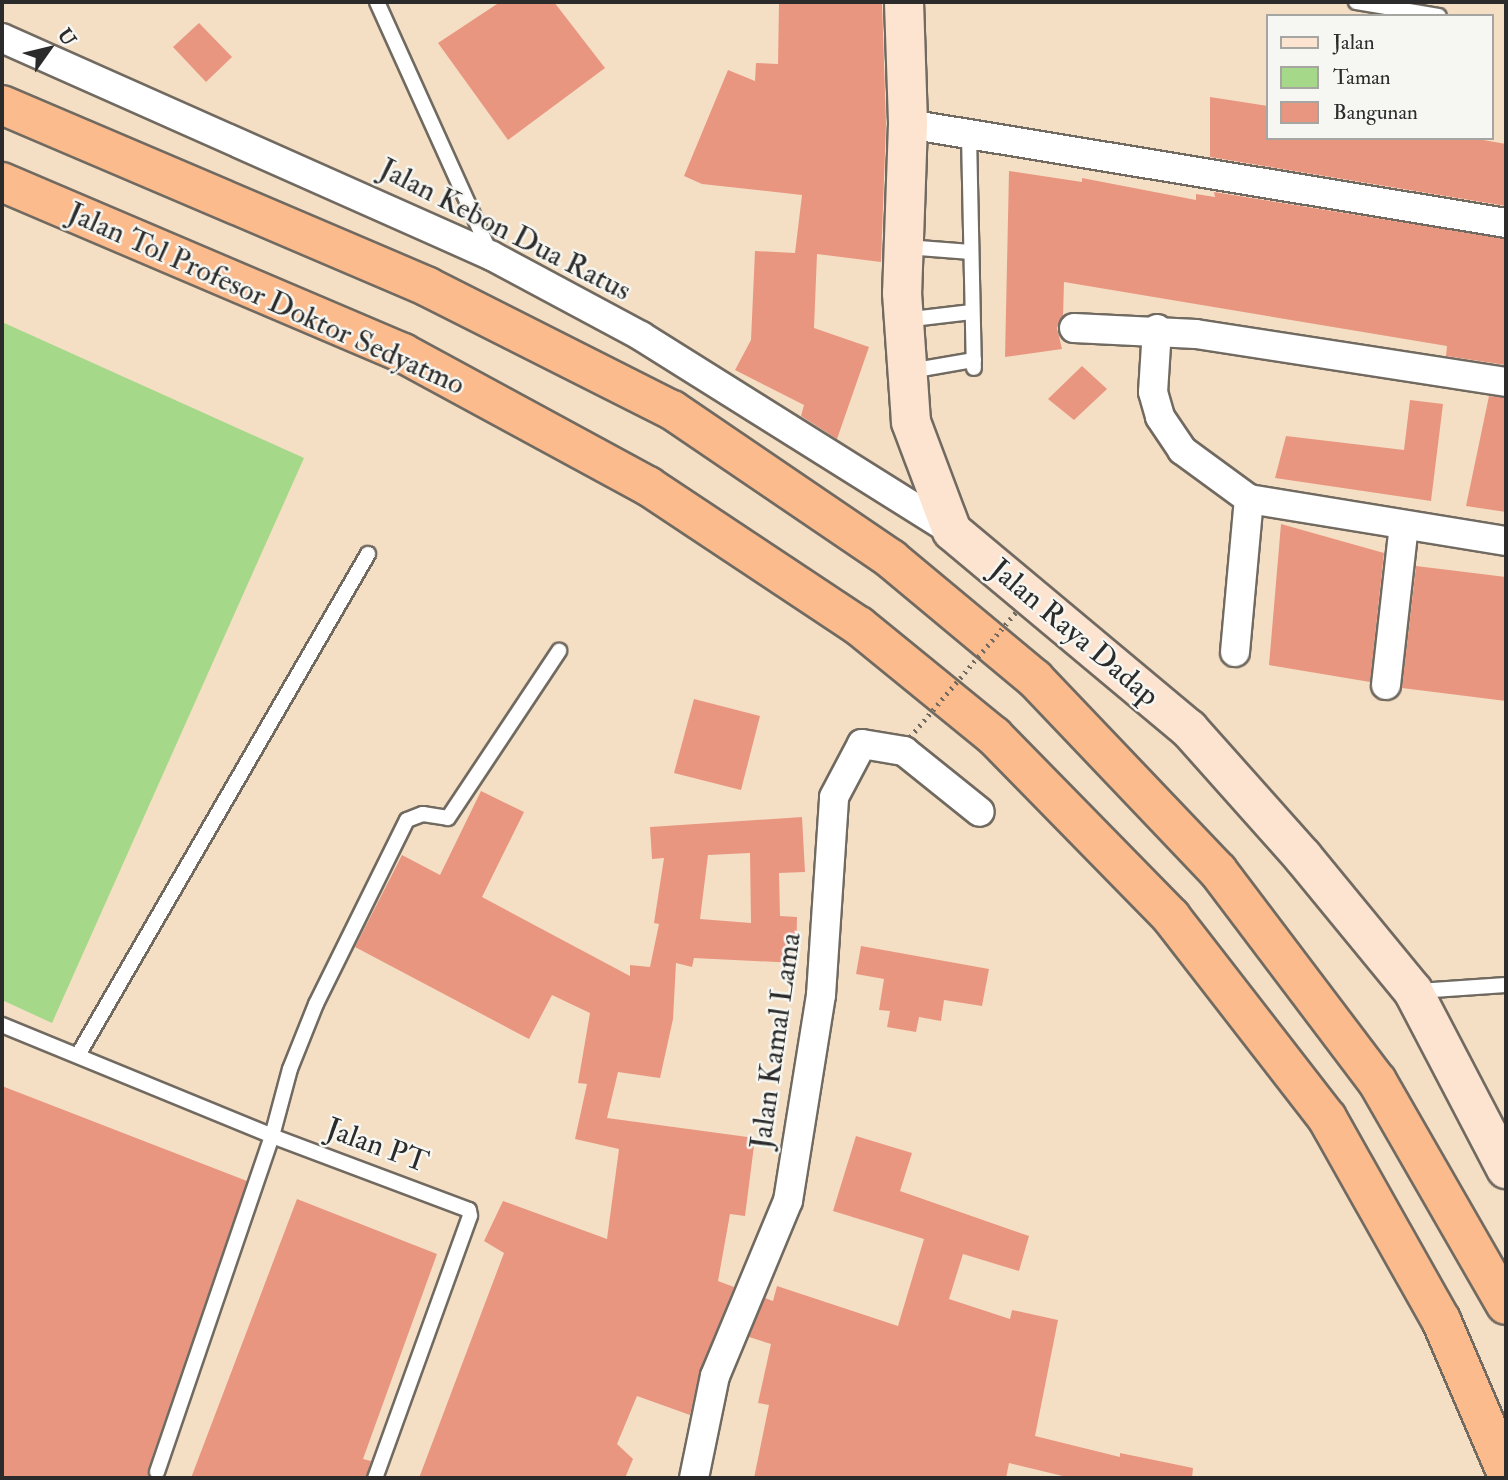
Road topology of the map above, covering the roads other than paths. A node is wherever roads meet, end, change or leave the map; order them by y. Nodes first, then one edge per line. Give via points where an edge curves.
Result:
1 (377, 2) edge
2 (904, 2) edge
3 (1356, 2) edge
4 (1427, 14) edge
5 (2, 38) edge
6 (2, 105) edge
7 (908, 124) junction
8 (969, 135) junction
9 (2, 181) edge
10 (1506, 223) edge
11 (904, 247) junction
12 (971, 252) junction
13 (492, 256) junction
14 (972, 312) junction
15 (904, 320) junction
16 (1074, 328) dead end
17 (1157, 329) junction
18 (907, 371) junction
19 (1506, 383) edge
20 (1248, 499) junction
21 (1404, 525) junction
22 (952, 531) junction
23 (1506, 541) edge
24 (368, 554) dead end
25 (559, 651) dead end
26 (1235, 652) dead end
27 (1386, 685) dead end
28 (980, 812) dead end
29 (1506, 985) edge
30 (1413, 991) junction
31 (2, 1025) edge
32 (78, 1055) junction
33 (272, 1136) junction
34 (1506, 1169) edge
35 (1506, 1305) edge
36 (157, 1472) dead end
37 (1506, 1472) edge
38 (375, 1478) edge
39 (694, 1478) edge

1 - 13 lane
2 - 7 main road, Jalan Raya Dadap
3 - 4 lane
5 - 13 street, Jalan Kebon Dua Ratus
6 - 35 highway via 428,287 672,410 891,559 1035,679 1218,871 1377,1081
7 - 8 street
7 - 11 main road, Jalan Raya Dadap
8 - 10 street
8 - 12 lane
9 - 37 highway, Jalan Tol Profesor Doktor Sedyatmo via 403,353 648,485 859,626 994,736 1171,917 1327,1118 1440,1320
11 - 12 lane
11 - 15 main road, Jalan Raya Dadap
12 - 14 lane
13 - 22 street, Jalan Kebon Dua Ratus via 641,336
14 - 15 lane
14 - 18 lane via 974,364
15 - 18 main road, Jalan Raya Dadap
16 - 17 street
17 - 19 street via 1340,353
17 - 20 street via 1153,392 1160,417 1182,450
18 - 22 main road, Jalan Raya Dadap via 911,422
20 - 21 street
20 - 26 street
21 - 23 street
21 - 27 street
22 - 30 main road, Jalan Raya Dadap via 1189,729
24 - 32 lane
25 - 33 lane via 448,818 423,814 407,820 316,1004 290,1069
28 - 39 street, Jalan Kamal Lama via 904,751 862,744 834,797 821,995 788,1201 715,1376
29 - 30 lane
30 - 34 main road, Jalan Raya Dadap
31 - 32 lane, Jalan PT
32 - 33 lane, Jalan PT
33 - 36 lane
33 - 38 lane, Jalan PT via 469,1210

